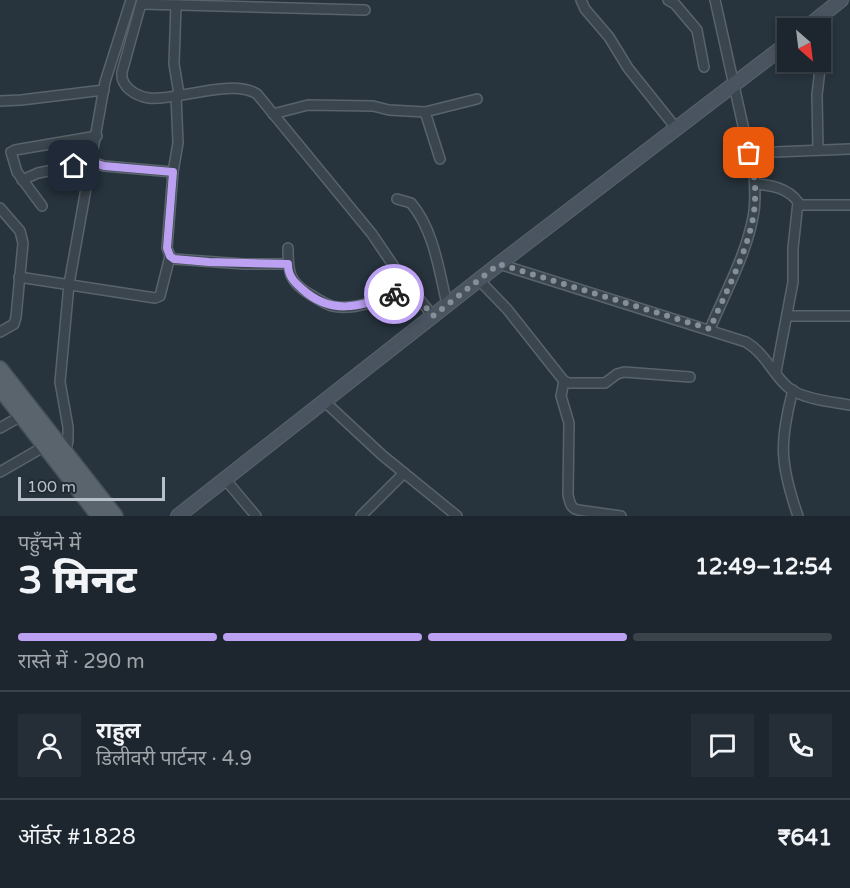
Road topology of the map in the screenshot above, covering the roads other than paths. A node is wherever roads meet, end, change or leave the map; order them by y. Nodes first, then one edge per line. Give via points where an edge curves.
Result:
1 (130, 0) edge
2 (581, 0) edge
3 (668, 0) edge
4 (715, 0) edge
5 (841, 0) edge
6 (142, 2) edge
7 (176, 5) junction
8 (365, 10) dead end
9 (818, 18) edge
10 (777, 51) edge
11 (704, 67) dead end
12 (820, 72) edge
13 (734, 84) junction
14 (111, 85) junction
15 (177, 95) junction
16 (477, 99) dead end
17 (0, 101) edge
18 (425, 112) junction
19 (273, 114) junction
20 (676, 128) junction
21 (97, 136) junction
22 (850, 149) edge
23 (818, 150) junction
24 (749, 153) junction
25 (440, 159) dead end
26 (94, 163) junction
27 (173, 172) junction
28 (22, 180) junction
29 (755, 184) junction
30 (397, 200) dead end
31 (798, 205) junction
32 (850, 205) edge
33 (42, 206) dead end
34 (0, 208) edge
35 (288, 248) dead end
36 (170, 256) junction
37 (288, 264) junction
38 (499, 264) junction
39 (19, 277) junction
40 (479, 280) junction
41 (74, 284) junction
42 (410, 288) junction
43 (447, 304) junction
44 (433, 316) junction
45 (787, 316) junction
46 (850, 316) edge
47 (710, 329) junction
48 (0, 332) edge
49 (0, 369) edge
50 (776, 372) junction
51 (690, 377) dead end
52 (564, 381) junction
53 (0, 388) edge
54 (793, 390) junction
55 (324, 401) junction
56 (850, 405) edge
57 (21, 416) junction
58 (0, 428) edge
59 (45, 446) junction
60 (63, 459) junction
61 (0, 472) edge
62 (404, 473) junction
63 (225, 479) junction
64 (99, 516) edge
65 (115, 516) edge
66 (178, 516) edge
67 (256, 516) edge
68 (361, 516) edge
69 (457, 516) edge
70 (621, 516) edge
71 (798, 516) edge

1 - 14 street
2 - 20 street
3 - 11 street via 697,30
4 - 13 street
5 - 9 main road
6 - 7 street
6 - 14 street via 122,72
7 - 8 street
7 - 15 street
10 - 13 main road
12 - 23 street
13 - 20 main road
13 - 24 street
14 - 15 street via 126,87 147,98
14 - 17 street
14 - 21 street
15 - 19 street via 245,90 257,94
15 - 27 street via 178,143
16 - 18 street
18 - 19 street via 308,105
18 - 25 street
19 - 42 street via 372,234
20 - 38 main road
21 - 26 street
21 - 28 street via 15,150 11,158
22 - 23 street
23 - 24 street
24 - 29 street
26 - 27 street
26 - 28 street via 38,173
26 - 41 street
27 - 36 street via 167,248
28 - 33 street
29 - 31 street via 778,187 794,197
29 - 47 street via 746,244
30 - 43 street via 411,203 422,219
31 - 32 street
31 - 45 street
34 - 39 street via 22,237
35 - 37 street
36 - 37 street via 209,262
36 - 41 street via 158,298
37 - 42 street via 290,275 303,290 332,306 369,303
38 - 40 main road
38 - 47 street
39 - 41 street
39 - 48 street via 14,324
40 - 43 main road
40 - 52 street
41 - 60 street via 60,382 68,428
42 - 44 street
43 - 44 main road
44 - 55 main road
45 - 46 street
45 - 50 street
47 - 50 street via 754,346
49 - 60 main road
50 - 54 street
51 - 52 street via 624,372 605,383
52 - 70 street via 561,396 569,423 570,504 573,509
53 - 57 main road
54 - 56 street
54 - 71 street via 784,423 783,465
55 - 62 street
55 - 63 main road
57 - 58 street
57 - 59 main road
59 - 60 main road
59 - 61 street
60 - 64 main road
60 - 65 main road
62 - 68 street
62 - 69 street
63 - 66 main road
63 - 67 street

